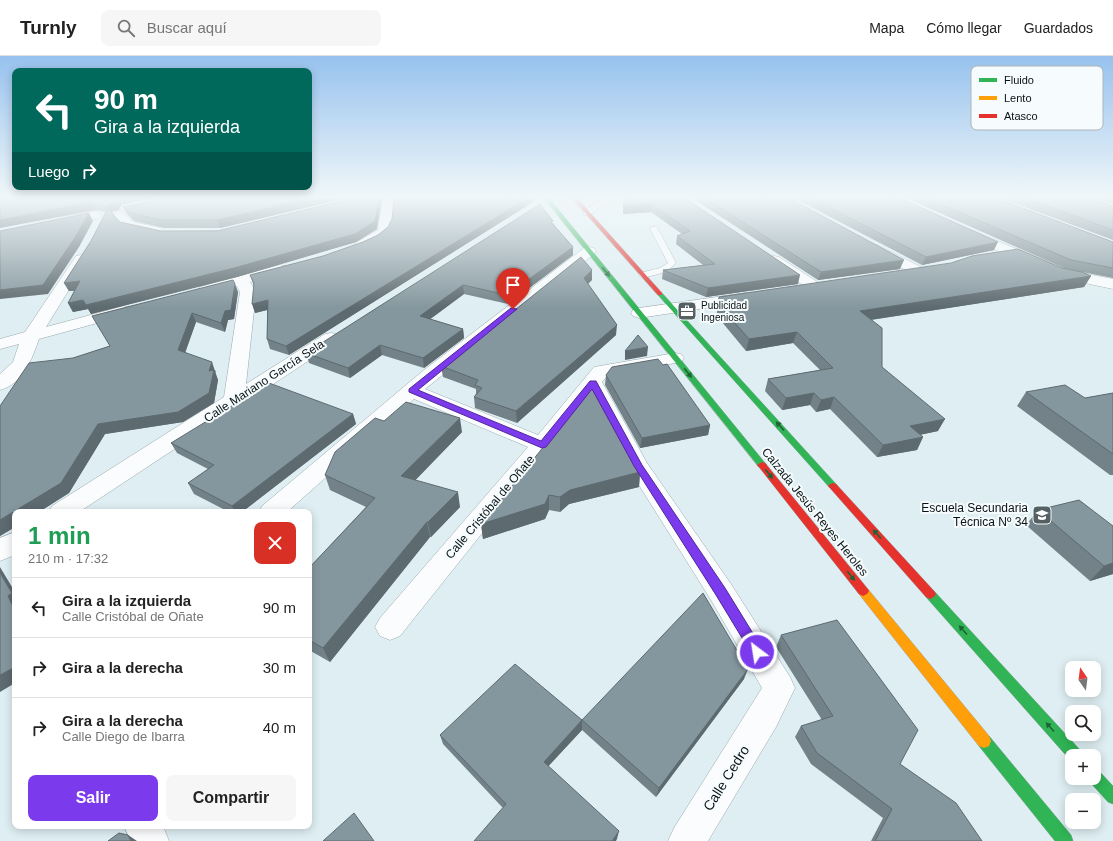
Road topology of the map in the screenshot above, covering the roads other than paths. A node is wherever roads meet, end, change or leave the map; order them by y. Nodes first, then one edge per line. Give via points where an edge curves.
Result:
1 (379, 235) edge
2 (574, 235) edge
3 (607, 235) edge
4 (657, 235) edge
5 (972, 235) edge
6 (864, 243) edge
7 (87, 248) edge
8 (347, 250) edge
9 (589, 251) junction
10 (1013, 253) junction
11 (765, 254) edge
12 (985, 258) edge
13 (294, 265) edge
14 (643, 275) junction
15 (896, 276) edge
16 (242, 280) junction
17 (1113, 284) edge
18 (833, 285) edge
19 (817, 288) junction
20 (794, 291) edge
21 (189, 294) edge
22 (757, 296) edge
23 (136, 308) edge
24 (674, 308) junction
25 (639, 313) junction
26 (347, 328) edge
27 (31, 336) junction
28 (0, 344) edge
29 (675, 358) junction
30 (593, 383) junction
31 (0, 384) edge
32 (412, 390) junction
33 (234, 400) junction
34 (542, 445) junction
35 (66, 509) edge
36 (274, 509) edge
37 (390, 627) dead end
38 (1070, 749) edge
39 (1101, 784) edge
40 (1113, 797) edge
41 (145, 829) edge
42 (150, 841) edge
43 (687, 841) edge
44 (1064, 841) edge

1 - 8 street via 362,246
2 - 9 street, Calzada Jesús Reyes Heroles
3 - 14 street
4 - 14 lane via 672,263 670,268
5 - 10 street
6 - 15 street via 926,271
7 - 27 street
9 -> 25 street, Calzada Jesús Reyes Heroles
9 - 32 street
10 - 12 street
10 - 17 street via 1062,274
11 - 19 street
13 - 16 street
14 - 24 street
16 - 21 street
16 - 33 street via 248,292
18 - 19 street
19 - 20 street
22 - 24 street
23 - 27 street
24 - 25 street
38 -> 24 street
25 - 29 street, Calzada Jesús Reyes Heroles
26 - 33 street, Calle Mariano García Sela
27 - 28 street
27 - 31 street via 21,364
29 - 30 street, Calle Cristóbal de Oñate via 600,371
29 -> 44 street, Calzada Jesús Reyes Heroles
30 - 34 street, Calle Cristóbal de Oñate
30 - 43 street, Calle Cedro via 638,466 779,688
32 - 34 street
32 - 36 street
33 - 35 street, Calle Mariano García Sela
34 - 37 street, Calle Cristóbal de Oñate
39 - 40 street
41 - 42 street

